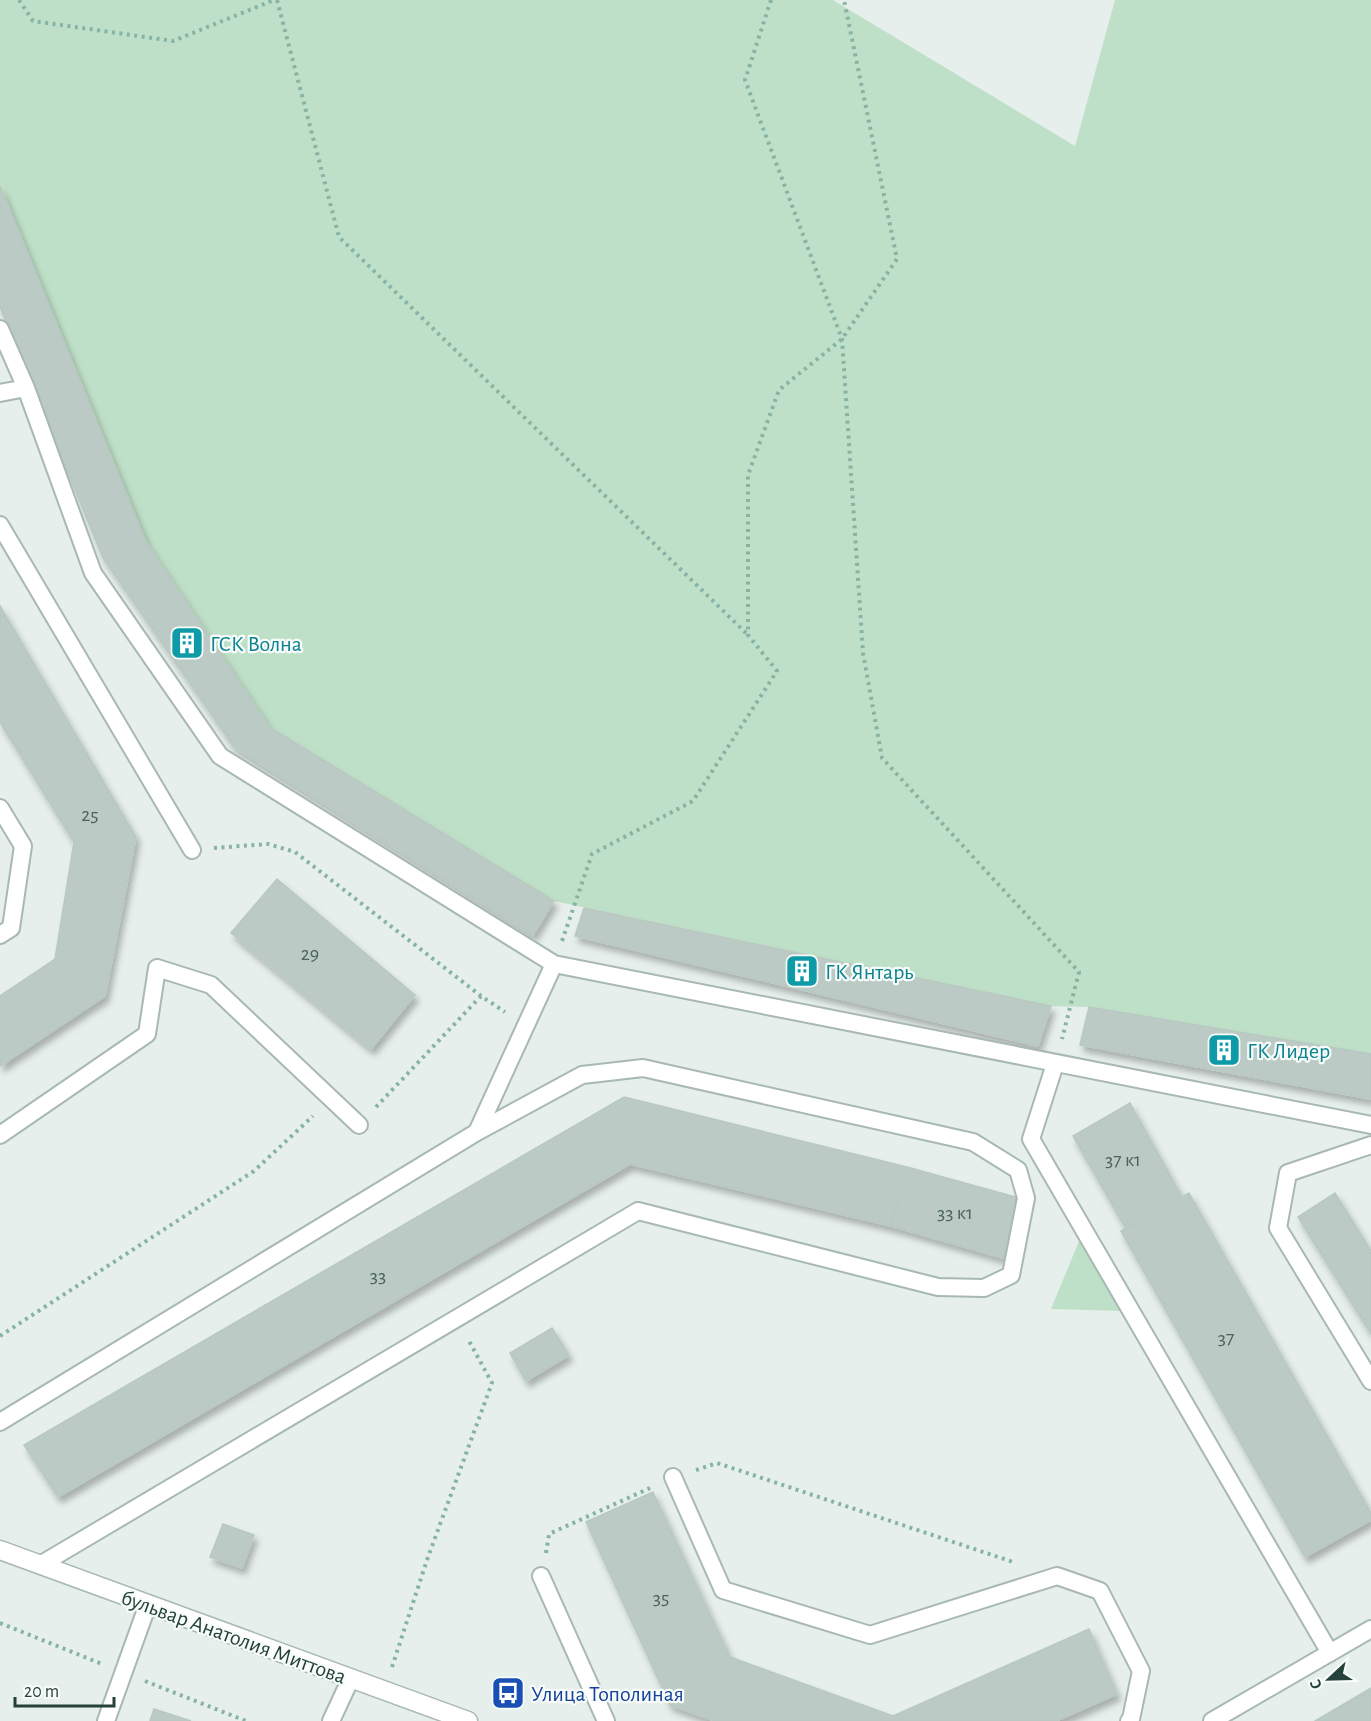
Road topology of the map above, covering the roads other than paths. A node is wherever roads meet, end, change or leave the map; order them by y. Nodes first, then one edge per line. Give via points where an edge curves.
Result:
1 (0, 329) edge
2 (26, 388) junction
3 (0, 393) edge
4 (0, 525) edge
5 (0, 808) edge
6 (192, 850) road end
7 (0, 935) edge
8 (554, 964) junction
9 (1055, 1064) junction
10 (359, 1125) road end
11 (1371, 1125) edge
12 (477, 1132) junction
13 (0, 1135) edge
14 (1371, 1145) edge
15 (1371, 1381) edge
16 (0, 1422) edge
17 (674, 1477) road end
18 (0, 1550) edge
19 (40, 1565) junction
20 (541, 1576) road end
21 (148, 1604) junction
22 (1371, 1629) edge
23 (1330, 1653) junction
24 (351, 1678) junction
25 (106, 1721) edge
26 (331, 1721) edge
27 (468, 1721) edge
28 (606, 1721) edge
29 (1129, 1721) edge
30 (1212, 1721) edge

1 - 2 lane
2 - 3 lane
2 - 8 lane via 93,573 220,756
4 - 6 lane
5 - 7 lane via 22,846 11,928
8 - 9 lane
8 - 12 lane
9 - 11 lane
9 - 23 lane via 1031,1139
10 - 13 lane via 211,985 157,968 147,1034
12 - 16 lane
12 - 19 lane via 582,1075 643,1068 973,1142 1018,1170 1026,1198 1011,1275 984,1288 938,1287 638,1210
14 - 15 lane via 1288,1173 1278,1227
17 - 29 lane via 723,1590 870,1635 1057,1576 1100,1591 1141,1671
18 - 19 street, бульвар Анатолия Миттова
19 - 21 street, бульвар Анатолия Миттова
20 - 28 lane
21 - 24 street, бульвар Анатолия Миттова
21 - 25 lane
22 - 23 lane
23 - 30 lane
24 - 26 lane
24 - 27 street, бульвар Анатолия Миттова

